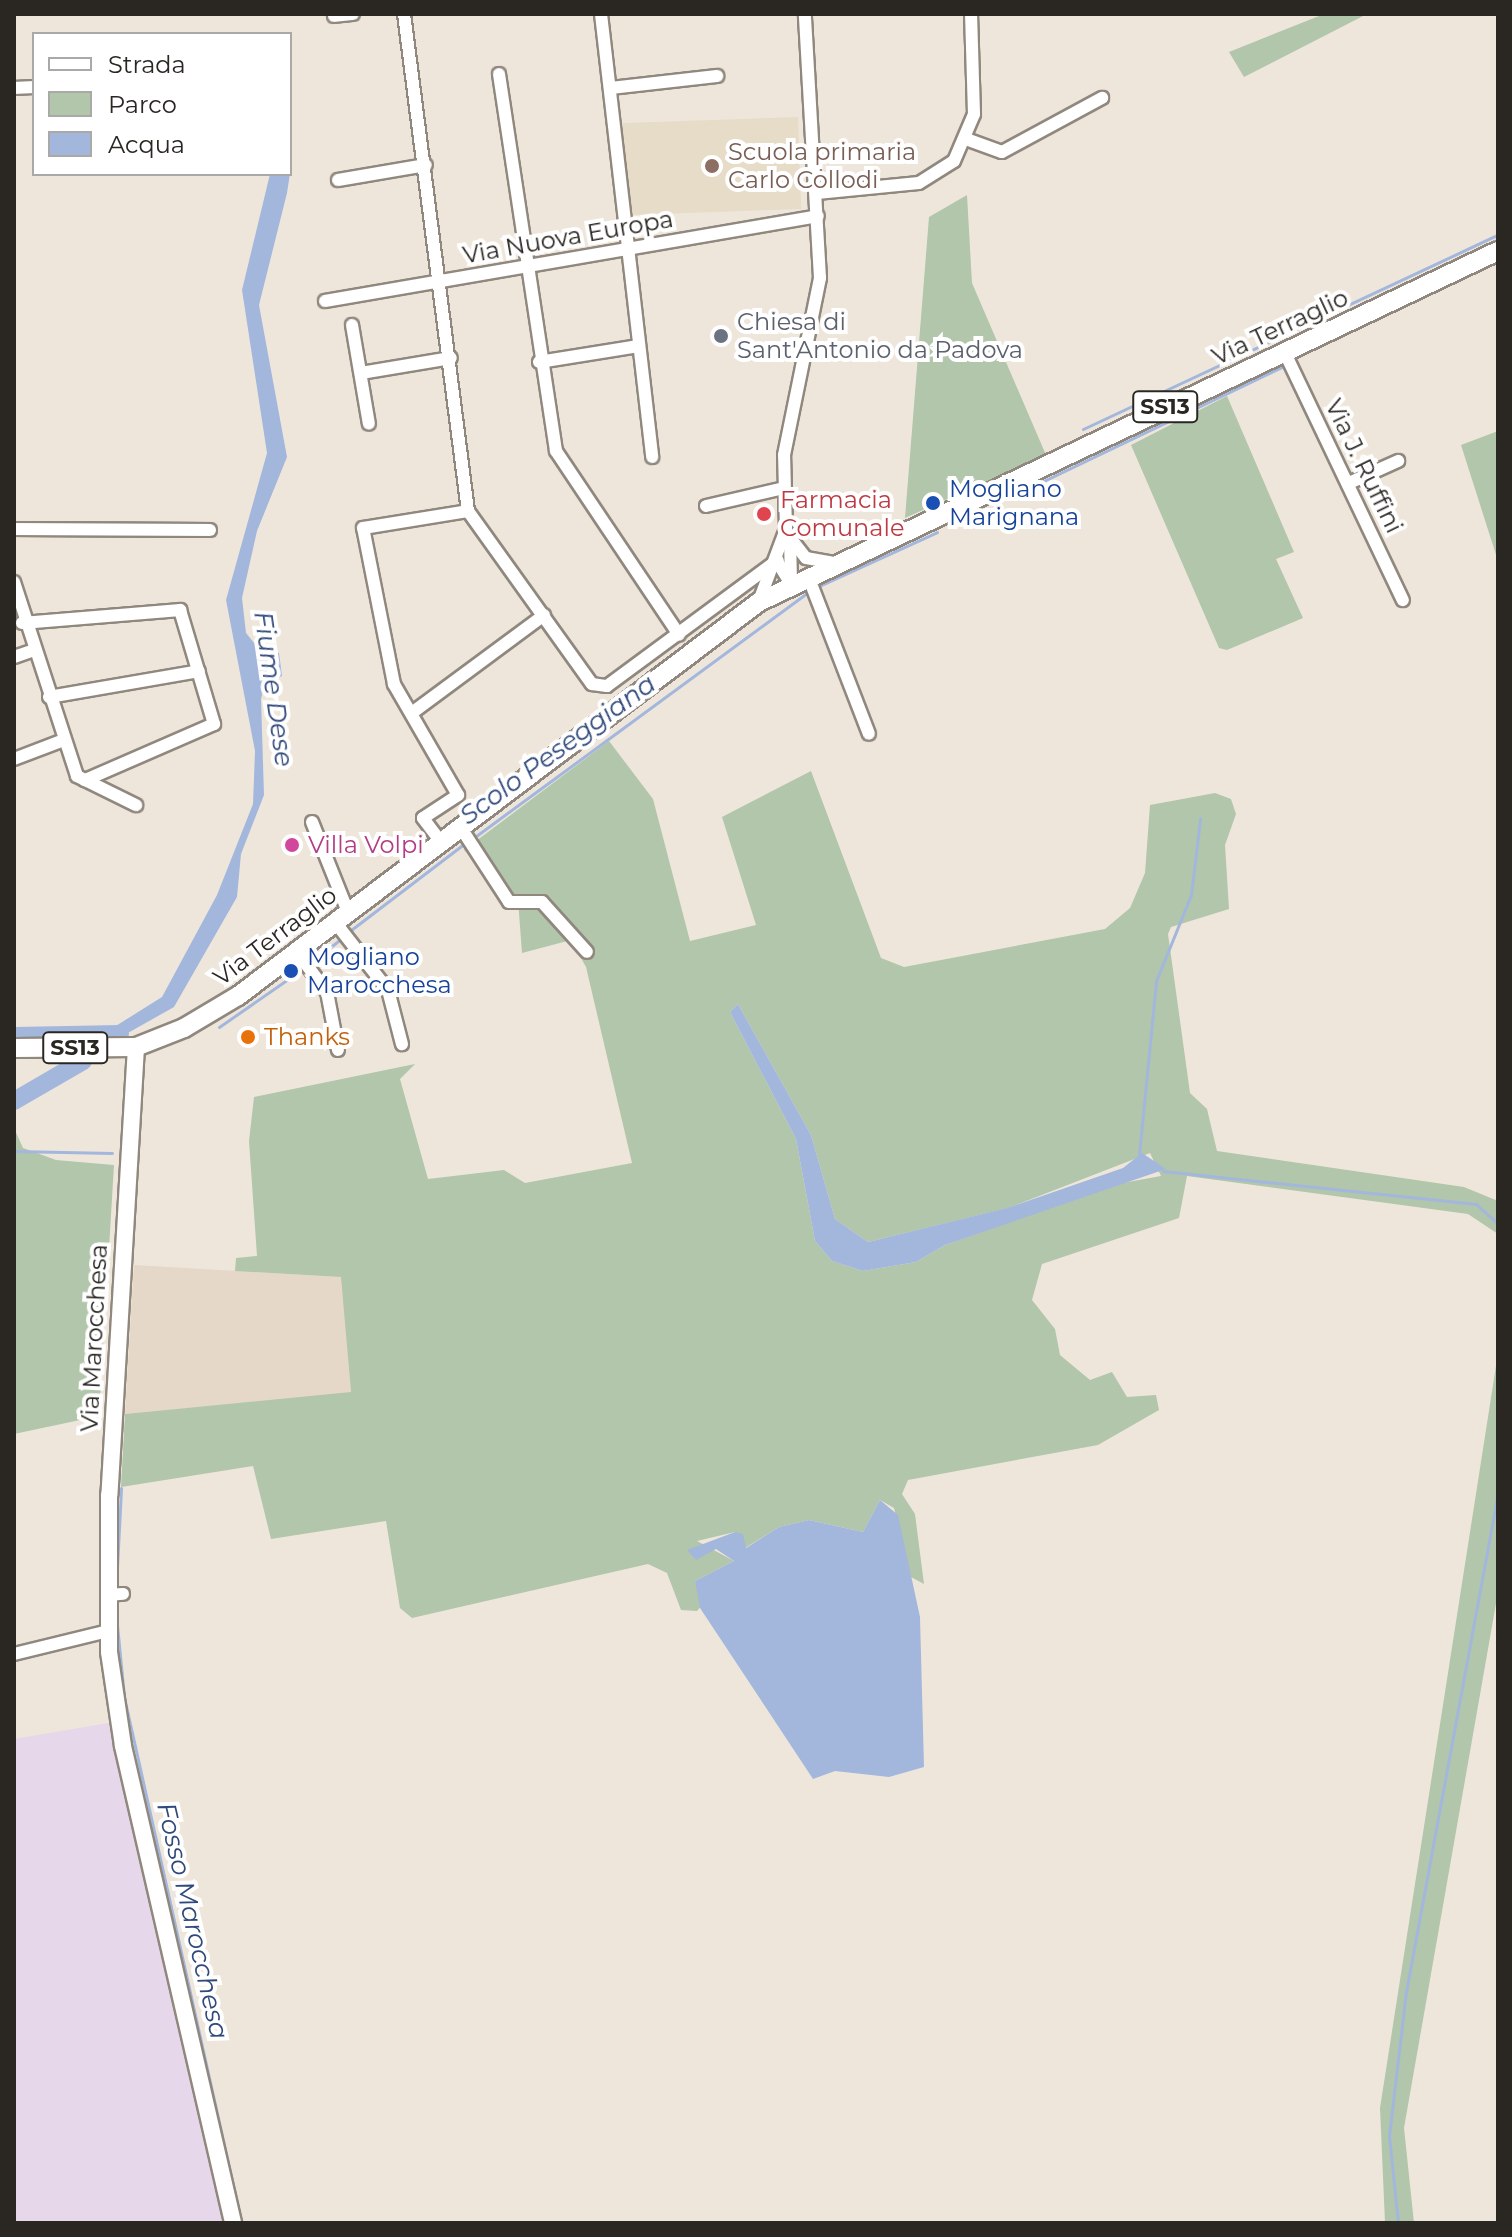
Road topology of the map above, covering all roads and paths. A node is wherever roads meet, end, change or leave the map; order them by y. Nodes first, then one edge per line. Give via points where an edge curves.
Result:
1 (353, 14) edge
2 (404, 14) edge
3 (601, 14) edge
4 (805, 14) edge
5 (971, 14) edge
6 (334, 16) edge
7 (499, 74) dead end
8 (717, 76) dead end
9 (610, 88) junction
10 (1102, 98) dead end
11 (966, 139) junction
12 (426, 165) junction
13 (338, 180) dead end
14 (817, 193) junction
15 (818, 216) junction
16 (630, 248) junction
17 (1498, 251) edge
18 (524, 267) junction
19 (442, 281) junction
20 (325, 301) dead end
21 (352, 325) dead end
22 (639, 346) junction
23 (1284, 351) junction
24 (451, 358) junction
25 (539, 362) junction
26 (361, 373) junction
27 (369, 424) dead end
28 (652, 457) dead end
29 (1398, 461) dead end
30 (1349, 483) junction
31 (784, 488) junction
32 (706, 506) dead end
33 (468, 511) junction
34 (14, 529) edge
35 (210, 530) dead end
36 (788, 533) junction
37 (778, 560) junction
38 (833, 563) junction
39 (14, 582) edge
40 (806, 584) junction
41 (1403, 600) dead end
42 (759, 602) junction
43 (544, 615) junction
44 (22, 623) junction
45 (679, 635) junction
46 (31, 651) junction
47 (14, 657) edge
48 (199, 671) junction
49 (49, 697) junction
50 (413, 712) junction
51 (869, 734) dead end
52 (64, 740) junction
53 (14, 759) edge
54 (85, 780) junction
55 (136, 805) dead end
56 (312, 822) dead end
57 (466, 836) junction
58 (438, 838) junction
59 (343, 926) junction
60 (587, 952) dead end
61 (304, 961) junction
62 (402, 1044) dead end
63 (136, 1047) junction
64 (14, 1048) edge
65 (338, 1050) dead end
66 (108, 1631) junction
67 (14, 1654) edge
68 (233, 2223) edge

1 - 6 street
2 - 12 street
3 - 9 street
4 - 14 street
5 - 11 street via 975,87
7 - 18 street
8 - 9 street
9 - 16 street
10 - 11 street via 1002,152
11 - 14 street via 954,161 919,183
12 - 13 street
12 - 19 street
14 - 15 street
15 - 16 street, Via Nuova Europa
15 - 31 street via 820,278 784,455
16 - 18 street, Via Nuova Europa
16 - 22 street
17 - 23 main road, Via Terraglio / SS13
18 - 19 street, Via Nuova Europa
18 - 25 street
19 - 20 street, Via Nuova Europa
19 - 24 street
21 - 26 street
22 - 25 street
22 - 28 street
23 - 30 street, Via J. Ruffini
23 - 38 main road, Via Terraglio / SS13
24 - 26 street
24 - 33 street
25 - 45 street via 564,467
26 - 27 street
29 - 30 street
30 - 41 street, Via J. Ruffini
31 - 32 street
31 - 36 street
33 - 43 street
33 - 50 street via 363,528 394,684
34 - 35 street
36 - 37 street
36 - 38 street via 806,558
36 - 40 street
37 - 40 street
37 - 42 street
37 - 45 street
38 - 40 main road, Via Terraglio / SS13
39 - 44 street
40 - 42 main road, Via Terraglio / SS13
40 - 51 street
42 - 57 main road, Via Terraglio / SS13
43 - 45 street via 592,684 607,686
43 - 50 street
44 - 46 street
44 - 48 street via 180,610
46 - 47 street
46 - 49 street
48 - 49 street
48 - 54 street via 214,724
49 - 52 street
50 - 58 street via 458,795 423,818
52 - 53 street
52 - 54 street
54 - 55 street
56 - 59 street
57 - 58 main road, Via Terraglio / SS13
57 - 60 street via 509,902 542,902
58 - 59 main road, Via Terraglio / SS13
59 - 61 main road, Via Terraglio / SS13
59 - 62 street via 388,990
61 - 63 main road, Via Terraglio / SS13 via 204,1018
61 - 65 street via 327,992
63 - 64 main road, Via Terraglio / SS13
63 - 66 street, Via Marocchesa via 115,1594
66 - 67 street
66 - 68 street, Via Marocchesa via 123,1746

